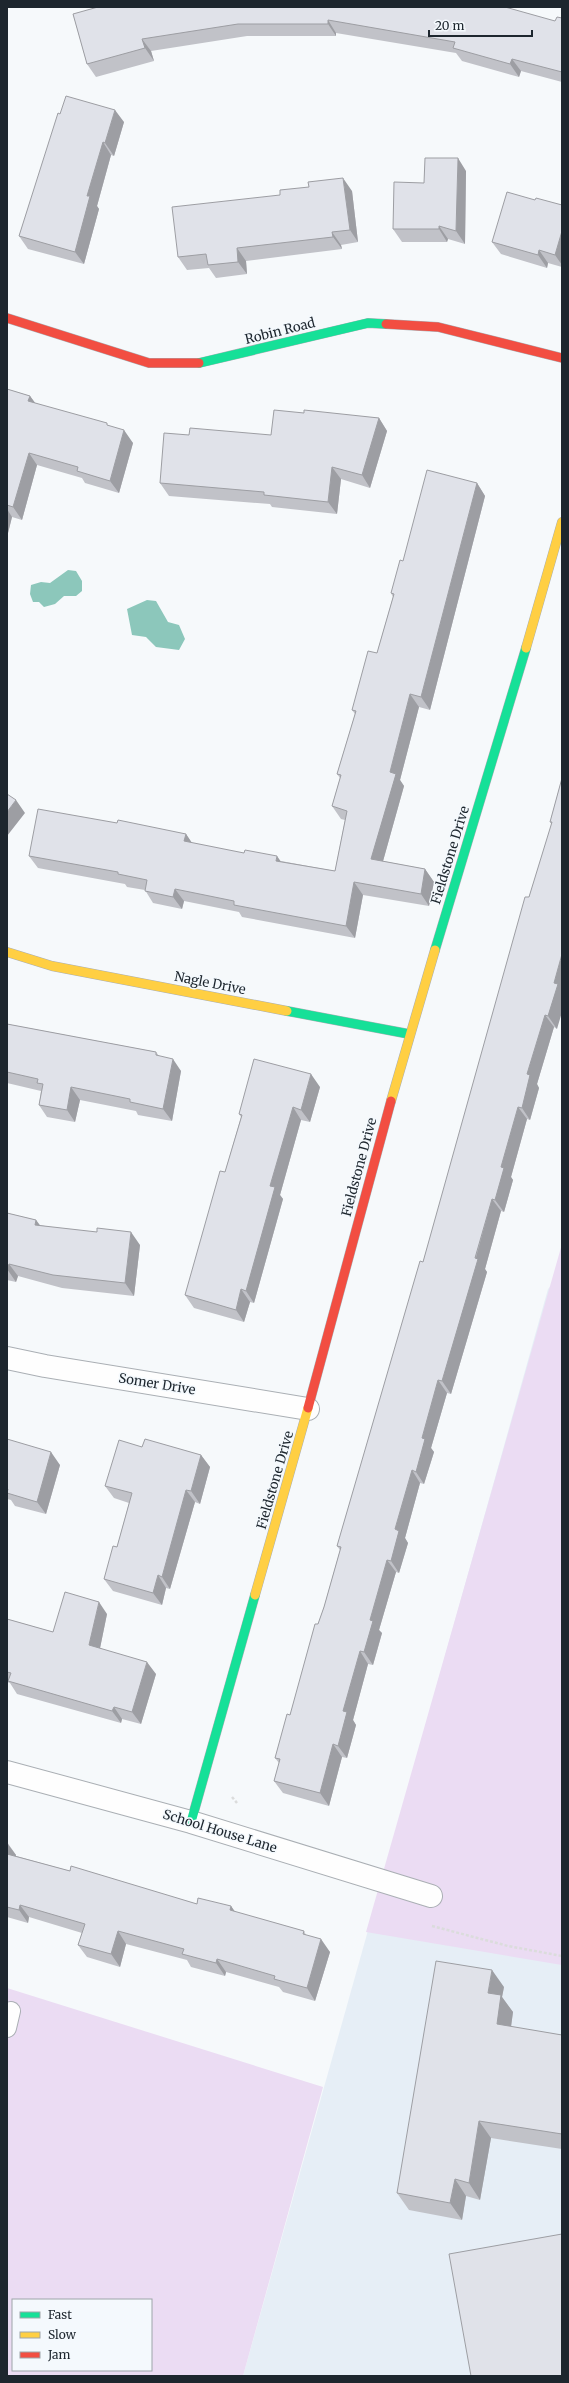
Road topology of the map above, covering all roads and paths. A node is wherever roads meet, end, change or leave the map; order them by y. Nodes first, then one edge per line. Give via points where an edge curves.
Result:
1 (7, 318) edge
2 (562, 358) edge
3 (562, 522) edge
4 (7, 952) edge
5 (409, 1034) junction
6 (7, 1358) edge
7 (308, 1409) junction
8 (7, 1772) edge
9 (232, 1796) dead end
10 (236, 1803) dead end
11 (191, 1822) junction
12 (431, 1896) dead end
13 (427, 1925) dead end
14 (562, 1956) edge

1 - 2 street, Robin Road via 149,363 202,363 368,323 438,327
3 - 5 street, Fieldstone Drive via 509,708
4 - 5 street, Nagle Drive via 52,966
5 - 7 street, Fieldstone Drive
6 - 7 street, Somer Drive via 53,1368
7 - 11 street, Fieldstone Drive
8 - 11 street, School House Lane
9 - 10 path
11 - 12 street, School House Lane
13 - 14 path via 508,1946

